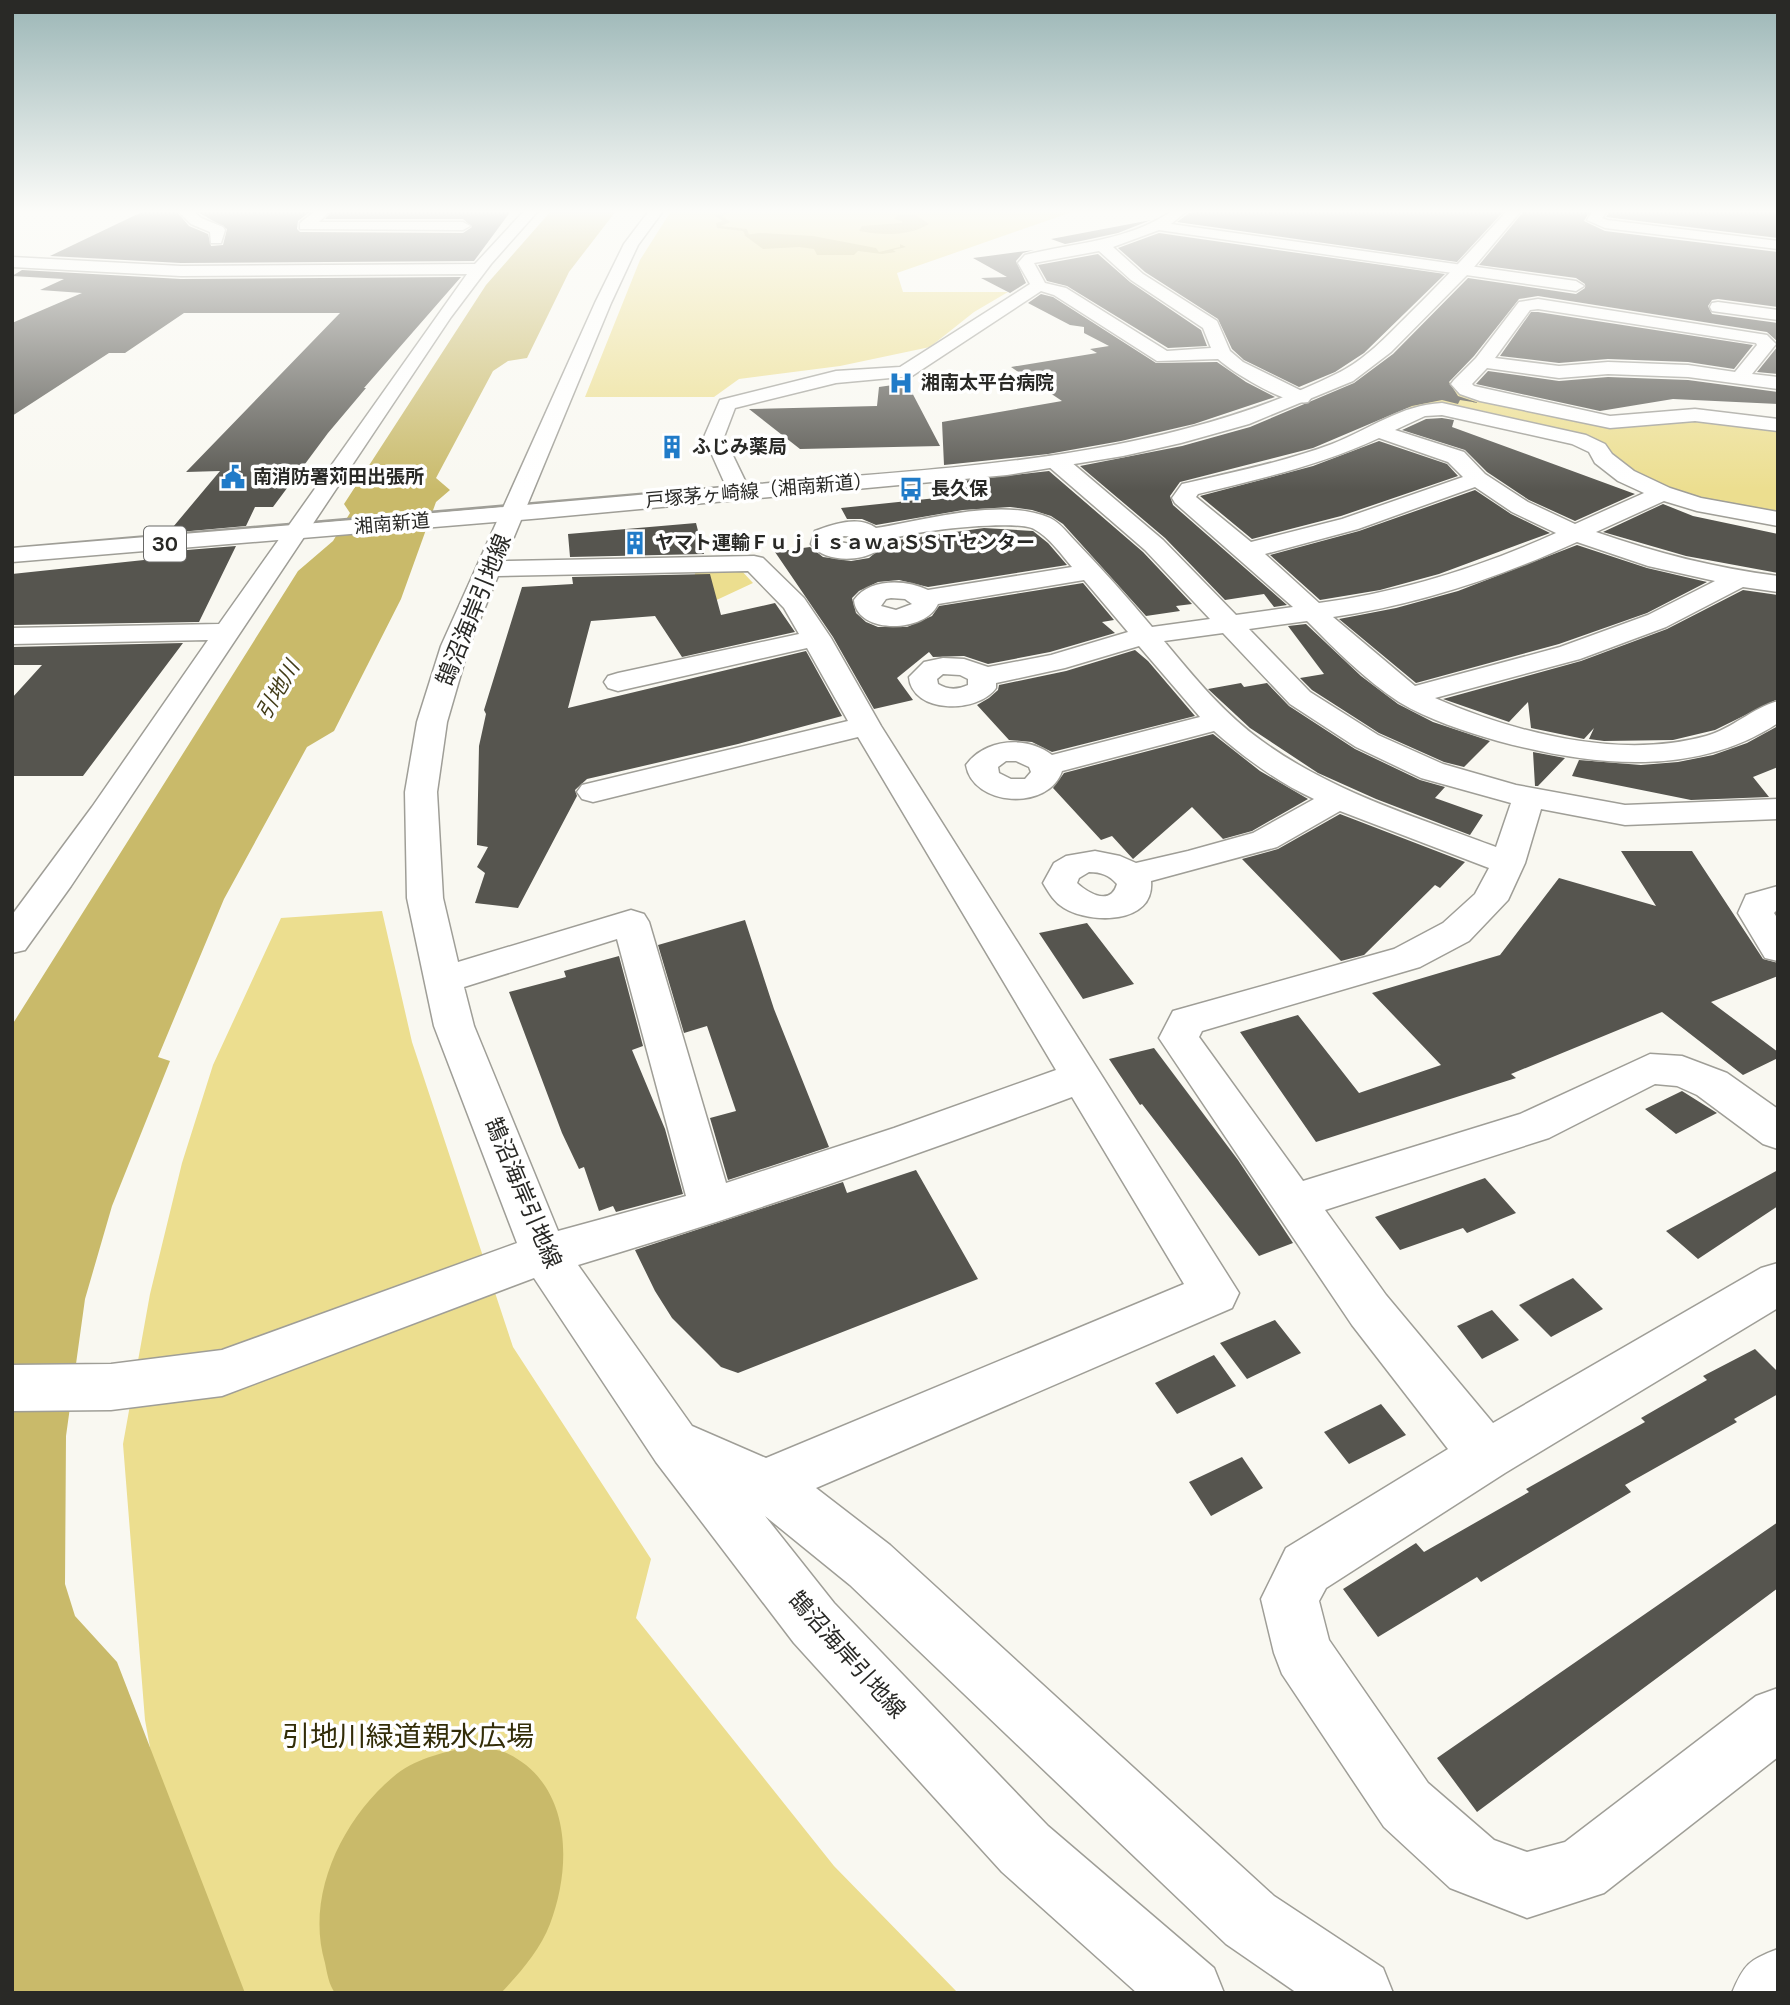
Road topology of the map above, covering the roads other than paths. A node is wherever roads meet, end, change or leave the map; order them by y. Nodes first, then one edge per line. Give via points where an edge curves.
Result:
1 (455, 305) edge
2 (602, 305) edge
3 (1007, 305) edge
4 (1081, 305) edge
5 (1179, 305) edge
6 (1428, 305) edge
7 (1534, 305) edge
8 (1542, 305) edge
9 (1707, 305) edge
10 (1778, 315) edge
11 (1639, 319) junction
12 (1222, 353) junction
13 (1483, 362) junction
14 (1608, 368) junction
15 (1740, 377) junction
16 (1778, 383) edge
17 (1301, 398) junction
18 (1778, 425) edge
19 (1379, 431) junction
20 (1056, 461) junction
21 (1477, 479) junction
22 (740, 493) junction
23 (1662, 493) junction
24 (513, 514) junction
25 (467, 517) joint
26 (1778, 519) edge
27 (305, 532) junction
28 (1575, 533) junction
29 (873, 536) dead end
30 (1247, 551) junction
31 (12, 555) edge
32 (489, 569) junction
33 (1091, 571) junction
34 (1739, 579) junction
35 (1778, 584) edge
36 (923, 599) dead end
37 (1312, 612) junction
38 (1229, 623) junction
39 (229, 632) junction
40 (12, 636) edge
41 (1145, 636) junction
42 (817, 638) junction
43 (982, 677) dead end
44 (618, 682) dead end
45 (1410, 695) junction
46 (1778, 710) edge
47 (1220, 721) junction
48 (866, 726) junction
49 (1045, 766) dead end
50 (593, 792) dead end
51 (1529, 797) junction
52 (1339, 798) junction
53 (1778, 809) edge
54 (1508, 863) junction
55 (1130, 875) dead end
56 (1778, 897) edge
57 (12, 941) edge
58 (1778, 949) edge
59 (444, 980) junction
60 (1081, 1077) junction
61 (1778, 1132) edge
62 (1294, 1202) junction
63 (711, 1207) junction
64 (545, 1255) junction
65 (1778, 1283) edge
66 (12, 1388) edge
67 (674, 1444) junction
68 (1486, 1455) junction
69 (771, 1487) junction
70 (1778, 1718) edge
71 (1778, 1983) edge
72 (1189, 1993) edge
73 (1359, 1993) edge
74 (1767, 1993) edge

1 - 27 street
2 - 24 street, 鵠沼海岸引地線
3 - 22 street via 905,372 836,377 727,404 713,437
4 - 12 street via 1163,357
5 - 12 street via 1211,325
6 - 17 street, 戸塚茅ヶ崎線（湘南新道） / 30 via 1385,348 1346,377
7 - 13 street via 1525,306
8 - 11 street
9 - 10 street
11 - 14 street
11 - 15 street via 1761,339 1767,344
12 - 17 street via 1236,366
13 - 14 street via 1559,372
13 - 18 street via 1461,384 1480,395 1610,422 1695,415
14 - 15 street
15 - 16 street
17 - 20 street, 戸塚茅ヶ崎線（湘南新道） / 30 via 1242,421 1181,437
19 - 21 street via 1456,457
19 - 23 street via 1421,410 1442,409 1578,439 1598,448 1603,458 1626,476
19 - 30 street via 1280,467 1191,489 1183,498
20 - 22 street, 戸塚茅ヶ崎線（湘南新道） / 30
20 - 38 street via 1154,545
21 - 28 street via 1520,507
21 - 30 street via 1350,524
22 - 24 street, 戸塚茅ヶ崎線（湘南新道） / 30
23 - 26 street
23 - 28 street
24 - 25 street, 戸塚茅ヶ崎線（湘南新道） / 30
24 - 32 street, 鵠沼海岸引地線
25 - 27 street, 湘南新道 / 30
27 - 31 street, 30
27 - 39 street
28 - 34 street via 1657,561
28 - 37 street via 1515,561 1424,590
29 - 33 street via 998,517 1027,518 1043,523
30 - 37 street
32 - 42 street via 754,563 795,604
32 - 59 street, 鵠沼海岸引地線 via 455,646 432,722 421,792 425,898
33 - 36 street
33 - 41 street
34 - 35 street
34 - 45 street via 1657,621 1570,653
37 - 38 street
37 - 45 street via 1359,657
38 - 41 street
38 - 51 street via 1300,698 1367,741 1432,771
39 - 40 street
39 - 57 street
41 - 43 street
41 - 47 street
42 - 44 street
42 - 48 street
45 - 46 street via 1511,735 1589,751 1682,750 1723,741
47 - 49 street
47 - 52 street via 1272,762
48 - 50 street
48 - 60 street
51 - 53 street via 1625,815
51 - 54 street
52 - 54 street
52 - 55 street via 1265,840
54 - 62 street via 1490,900 1465,924 1407,958 1187,1021 1179,1038
56 - 58 street via 1759,903 1756,913
59 - 63 street via 631,922
59 - 64 street, 鵠沼海岸引地線 via 454,1026
60 - 63 street
60 - 69 street via 1215,1293 787,1474
61 - 62 street via 1712,1084 1682,1070 1650,1069 1534,1126
62 - 68 street via 1369,1310
63 - 64 street
64 - 66 street via 222,1373 111,1387
64 - 67 street, 鵠沼海岸引地線
65 - 68 street
67 - 69 street
67 - 72 street, 鵠沼海岸引地線 via 814,1623 1006,1829
68 - 70 street via 1306,1569 1290,1599 1303,1653 1406,1805 1473,1865 1527,1885 1581,1870
69 - 73 street via 870,1565 1250,1920
71 - 74 street

